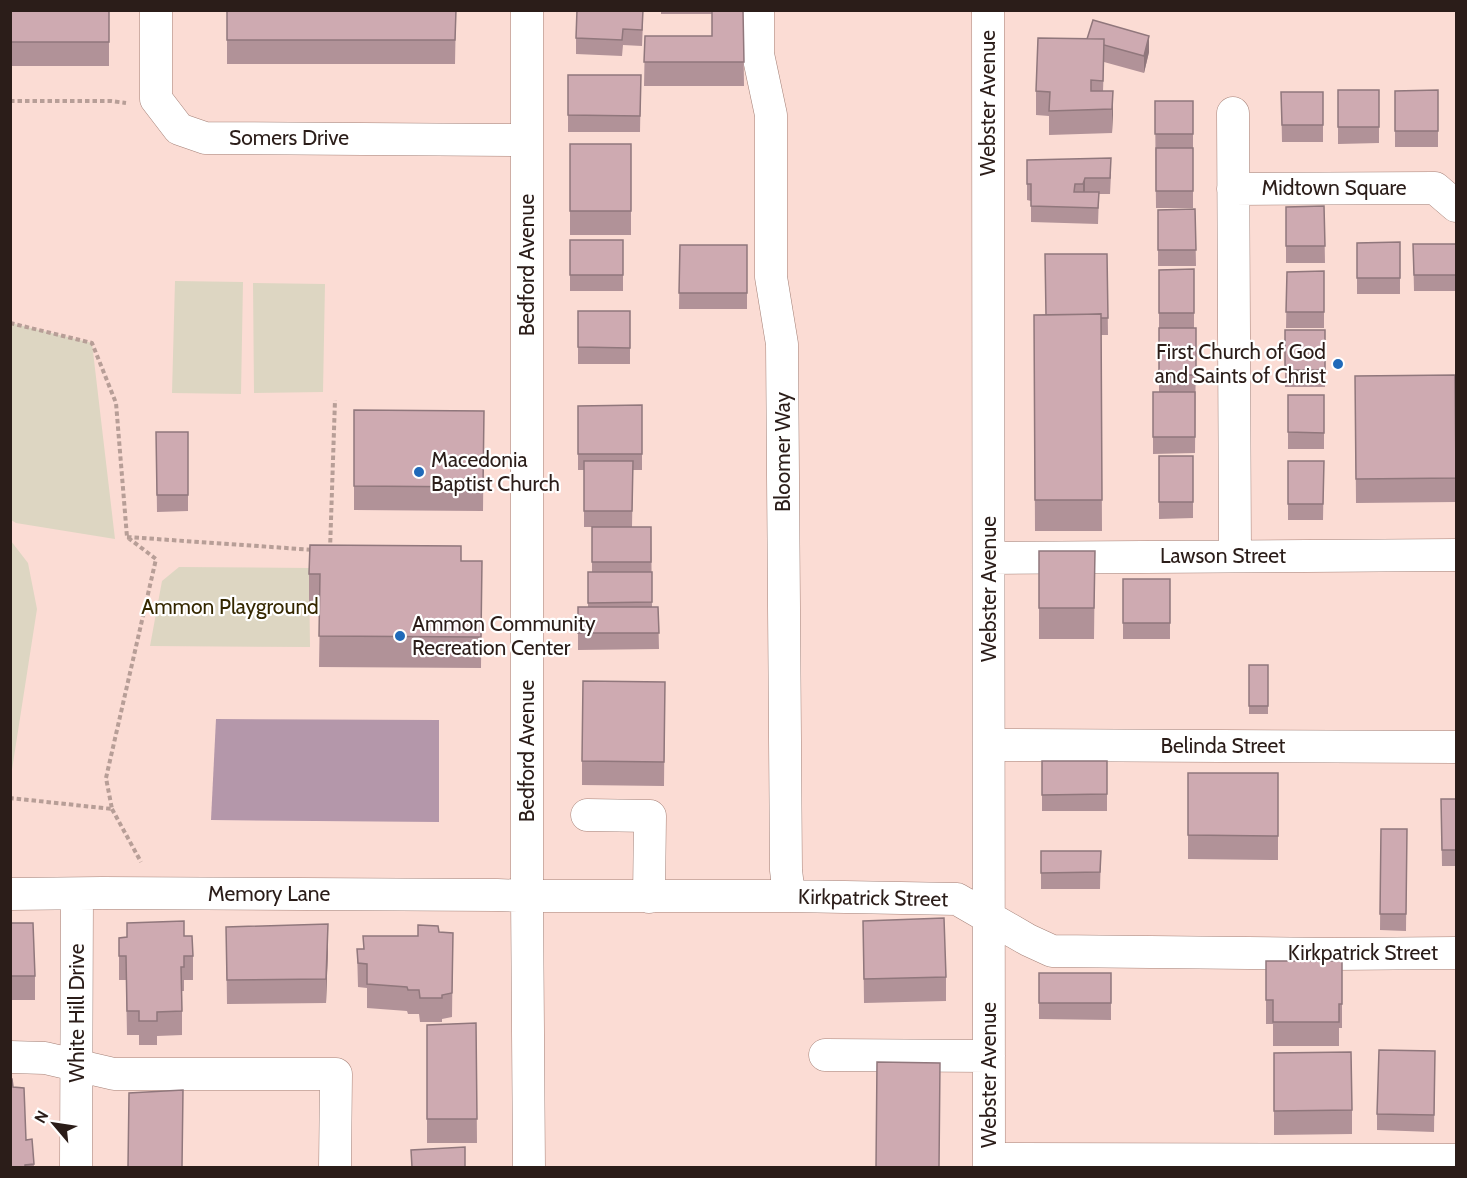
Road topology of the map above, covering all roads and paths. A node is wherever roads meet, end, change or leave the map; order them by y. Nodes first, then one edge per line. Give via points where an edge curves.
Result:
1 (156, 10) edge
2 (527, 10) edge
3 (758, 10) edge
4 (988, 10) edge
5 (10, 101) edge
6 (131, 104) dead end
7 (1233, 112) dead end
8 (527, 140) junction
9 (1233, 189) junction
10 (1446, 197) edge
11 (10, 323) edge
12 (335, 400) dead end
13 (127, 537) junction
14 (318, 550) edge
15 (330, 550) edge
16 (1235, 555) junction
17 (1456, 555) edge
18 (989, 558) junction
19 (989, 745) junction
20 (1456, 747) edge
21 (10, 798) edge
22 (112, 809) junction
23 (587, 815) dead end
24 (142, 866) dead end
25 (10, 894) edge
26 (78, 894) junction
27 (527, 896) junction
28 (789, 896) junction
29 (649, 897) junction
30 (989, 918) junction
31 (1456, 953) edge
32 (825, 1055) dead end
33 (989, 1056) junction
34 (10, 1057) edge
35 (77, 1066) junction
36 (1456, 1160) edge
37 (989, 1163) edge
38 (76, 1167) edge
39 (335, 1167) edge
40 (530, 1167) edge

1 - 8 street, Somers Drive via 156,99 179,129 205,138
2 - 8 street, Bedford Avenue
3 - 28 street, Bloomer Way via 758,54 771,116 771,277 782,344
4 - 18 street, Webster Avenue
5 - 6 path
7 - 9 street, Midtown Square
8 - 27 street, Bedford Avenue
9 - 10 street, Midtown Square
9 - 16 street, Midtown Square
11 - 13 path via 92,343 116,403
12 - 15 path
13 - 14 path
13 - 22 path via 156,560 106,778
16 - 17 street, Lawson Street
16 - 18 street, Lawson Street
18 - 19 street, Webster Avenue
19 - 20 street, Belinda Street
19 - 30 street, Webster Avenue
21 - 22 path
22 - 24 path
23 - 29 street via 650,816
25 - 26 street, Memory Lane
26 - 27 street, Memory Lane
26 - 35 street, White Hill Drive
27 - 29 street, Kirkpatrick Street
27 - 40 street, Bedford Avenue
28 - 29 street, Kirkpatrick Street
28 - 30 street, Kirkpatrick Street via 957,899
30 - 31 street, Kirkpatrick Street via 1052,951
30 - 33 street, Webster Avenue
32 - 33 street
33 - 37 street, Webster Avenue
34 - 35 street via 45,1058
35 - 38 street, White Hill Drive
35 - 39 street via 114,1074 336,1074
36 - 37 street

